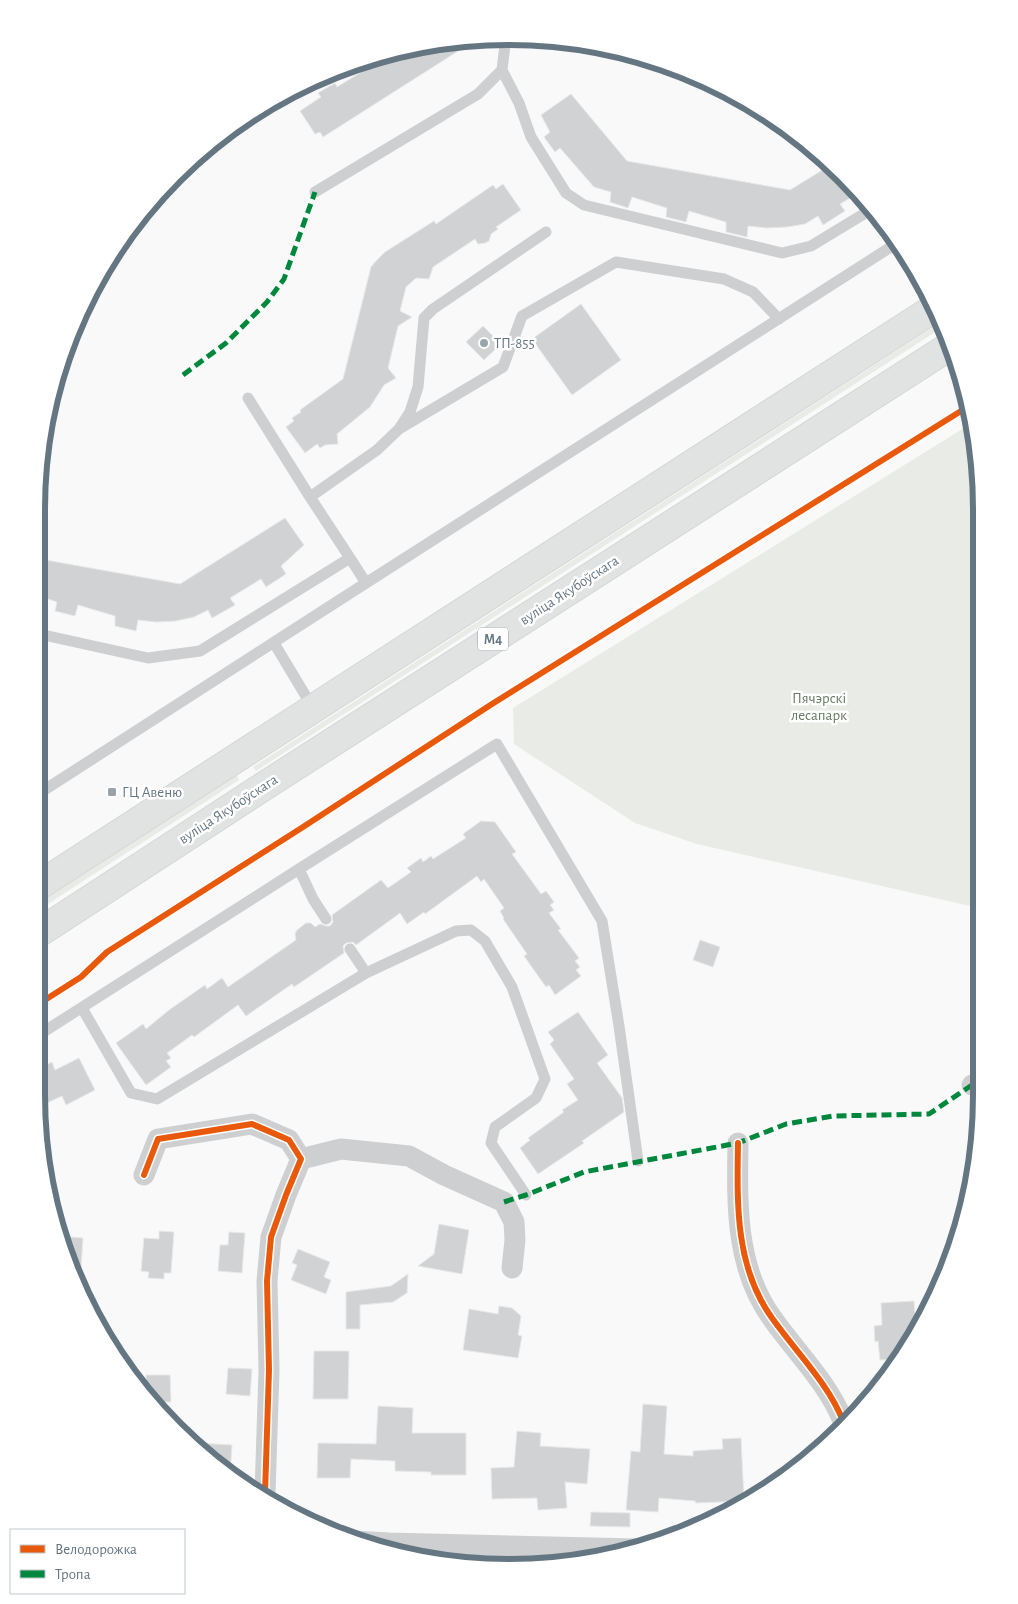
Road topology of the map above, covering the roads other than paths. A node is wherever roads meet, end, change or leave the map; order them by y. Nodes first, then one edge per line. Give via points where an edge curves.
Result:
1 (505, 45) dead end
2 (502, 70) junction
3 (316, 192) dead end
4 (866, 213) edge
5 (546, 232) dead end
6 (891, 246) edge
7 (929, 312) edge
8 (779, 319) junction
9 (944, 350) edge
10 (248, 398) dead end
11 (399, 429) junction
12 (310, 496) junction
13 (350, 558) junction
14 (366, 583) junction
15 (45, 635) edge
16 (274, 643) junction
17 (313, 708) junction
18 (45, 790) edge
19 (299, 869) junction
20 (45, 881) edge
21 (326, 919) dead end
22 (45, 929) edge
23 (350, 949) dead end
24 (366, 973) junction
25 (82, 1008) junction
26 (45, 1031) edge
27 (738, 1143) dead end
28 (301, 1159) junction
29 (638, 1161) dead end
30 (144, 1175) dead end
31 (526, 1195) dead end
32 (512, 1268) dead end
33 (842, 1418) edge
34 (265, 1490) edge
35 (385, 1542) edge
36 (608, 1548) edge

1 - 2 lane
2 - 3 lane via 478,94
2 - 4 lane via 531,137 566,192 584,205 782,253 811,246
5 - 11 lane via 424,318 418,387 410,412
6 - 8 lane
7 - 17 main road, М4
8 - 11 lane via 753,292 724,279 616,262 522,316 503,366
8 - 14 lane
9 - 22 main road, вуліца Якубоўскага / М4
10 - 12 lane
11 - 12 lane via 378,450
12 - 13 lane
13 - 14 lane
13 - 15 lane via 200,652 148,658
14 - 16 lane
16 - 17 lane
16 - 18 lane
17 - 20 main road, М4
19 - 21 lane
19 - 25 lane
19 - 29 lane via 497,744 602,922
23 - 24 lane
24 - 25 lane via 157,1099 130,1093
24 - 31 lane via 456,931 471,930 485,941 512,987 545,1079 536,1098 495,1127 491,1143
25 - 26 lane
27 - 33 street via 739,1225 746,1266 755,1291 771,1318 814,1372
28 - 30 street via 289,1140 252,1124 158,1139
28 - 32 street via 342,1149 409,1156 504,1202 514,1222
28 - 34 street via 270,1246
35 - 36 street

